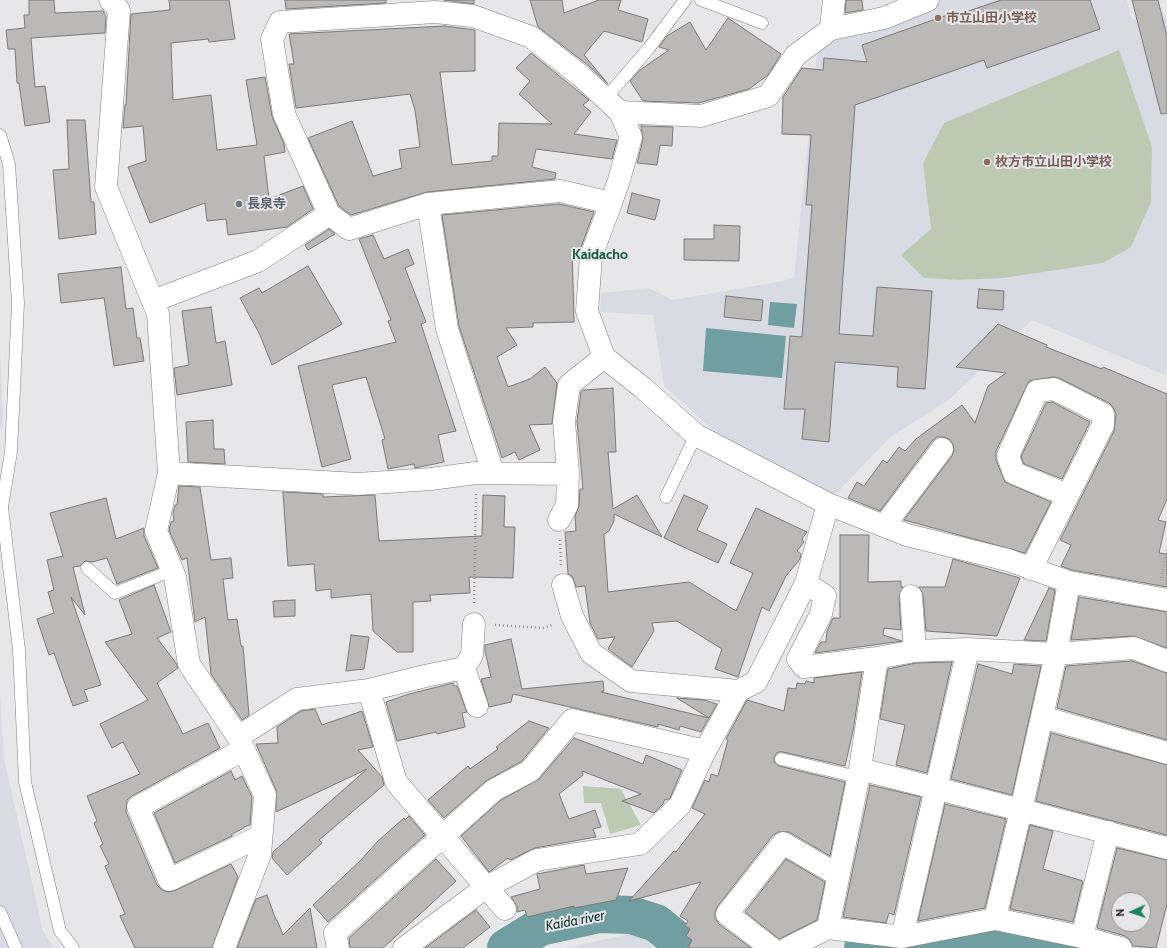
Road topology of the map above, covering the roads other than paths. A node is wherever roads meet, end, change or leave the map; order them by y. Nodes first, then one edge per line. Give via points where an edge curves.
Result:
1 (110, 0) edge
2 (685, 0) edge
3 (701, 0) edge
4 (834, 0) edge
5 (928, 0) edge
6 (434, 6) edge
7 (762, 23) dead end
8 (830, 29) junction
9 (613, 105) junction
10 (0, 135) edge
11 (611, 203) junction
12 (428, 204) junction
13 (329, 214) junction
14 (153, 301) junction
15 (604, 357) junction
16 (696, 435) junction
17 (942, 449) dead end
18 (169, 473) junction
19 (485, 473) junction
20 (568, 474) junction
21 (1067, 495) junction
22 (666, 497) dead end
23 (828, 504) junction
24 (559, 520) road end
25 (884, 526) junction
26 (87, 568) dead end
27 (1031, 569) junction
28 (173, 570) junction
29 (1069, 582) junction
30 (806, 583) junction
31 (562, 585) road end
32 (1164, 591) edge
33 (911, 596) dead end
34 (474, 624) road end
35 (968, 649) junction
36 (915, 651) junction
37 (1056, 654) junction
38 (877, 658) junction
39 (1167, 661) edge
40 (464, 668) junction
41 (369, 690) junction
42 (738, 691) junction
43 (477, 706) dead end
44 (1042, 717) junction
45 (240, 744) junction
46 (705, 751) junction
47 (1167, 753) edge
48 (781, 759) dead end
49 (859, 773) junction
50 (936, 788) junction
51 (1021, 810) junction
52 (1108, 832) junction
53 (262, 836) junction
54 (443, 836) junction
55 (1167, 848) edge
56 (838, 875) junction
57 (485, 888) junction
58 (505, 909) dead end
59 (0, 912) edge
60 (995, 919) junction
61 (828, 928) junction
62 (1082, 936) junction
63 (902, 937) junction
64 (16, 948) edge
65 (73, 948) edge
66 (224, 948) edge
67 (338, 948) edge
68 (404, 948) edge
69 (771, 948) edge
70 (788, 948) edge
71 (1120, 948) edge

1 - 14 street via 119,10 106,187
2 - 9 lane via 649,48
3 - 7 lane
4 - 8 street
5 - 8 street via 884,18
6 - 9 street via 473,16 531,37
6 - 13 street via 280,22 272,38 284,114
8 - 9 street via 796,55 768,96 701,116
9 - 11 street via 631,136
10 - 65 lane via 9,164 18,303 11,452 2,507 20,650 25,782 60,931
11 - 12 street via 560,191
11 - 15 street via 591,256 587,311
12 - 13 street via 349,229
12 - 19 street via 447,329
13 - 14 street via 258,261
14 - 18 street via 158,314
15 - 16 street
15 - 20 street via 569,385 564,421
16 - 22 lane
16 - 23 street
17 - 25 street
18 - 19 street via 358,484
18 - 28 street via 156,531
19 - 20 street
20 - 24 street via 567,505
21 - 21 street via 1103,425 1103,414 1054,389 1037,391 1008,456 1014,472
21 - 27 street
23 - 25 street
23 - 30 street
25 - 27 street via 908,535 1008,560
26 - 28 lane via 114,593
27 - 29 street
28 - 45 street via 188,664
29 - 32 street
29 - 37 street
30 - 38 street via 825,596 821,614 798,659 804,667
30 - 42 street via 756,682
31 - 42 street via 572,616 591,653 632,681
33 - 36 street
34 - 40 street via 472,656
35 - 36 street
35 - 37 street
35 - 50 street
36 - 38 street
37 - 39 street via 1134,648
37 - 44 street
38 - 49 street
40 - 41 street
40 - 43 street
41 - 45 street via 297,699
41 - 54 street via 396,782
42 - 46 street
44 - 47 street
44 - 51 street
45 - 53 street via 265,796
45 - 53 street via 138,807 169,880
46 - 54 street via 572,720 530,771 494,790
46 - 57 street via 680,805 640,844 537,860
48 - 49 lane
49 - 50 street
49 - 56 street
50 - 51 street
50 - 63 street
51 - 52 street
51 - 60 street
52 - 55 street
52 - 62 street
53 - 66 street via 260,854
54 - 57 street
54 - 67 street via 335,933
56 - 61 street
56 - 69 street via 783,843 727,914
57 - 58 street
57 - 68 street
59 - 64 lane
60 - 62 street
60 - 63 street
61 - 63 street
61 - 70 street
62 - 71 street

